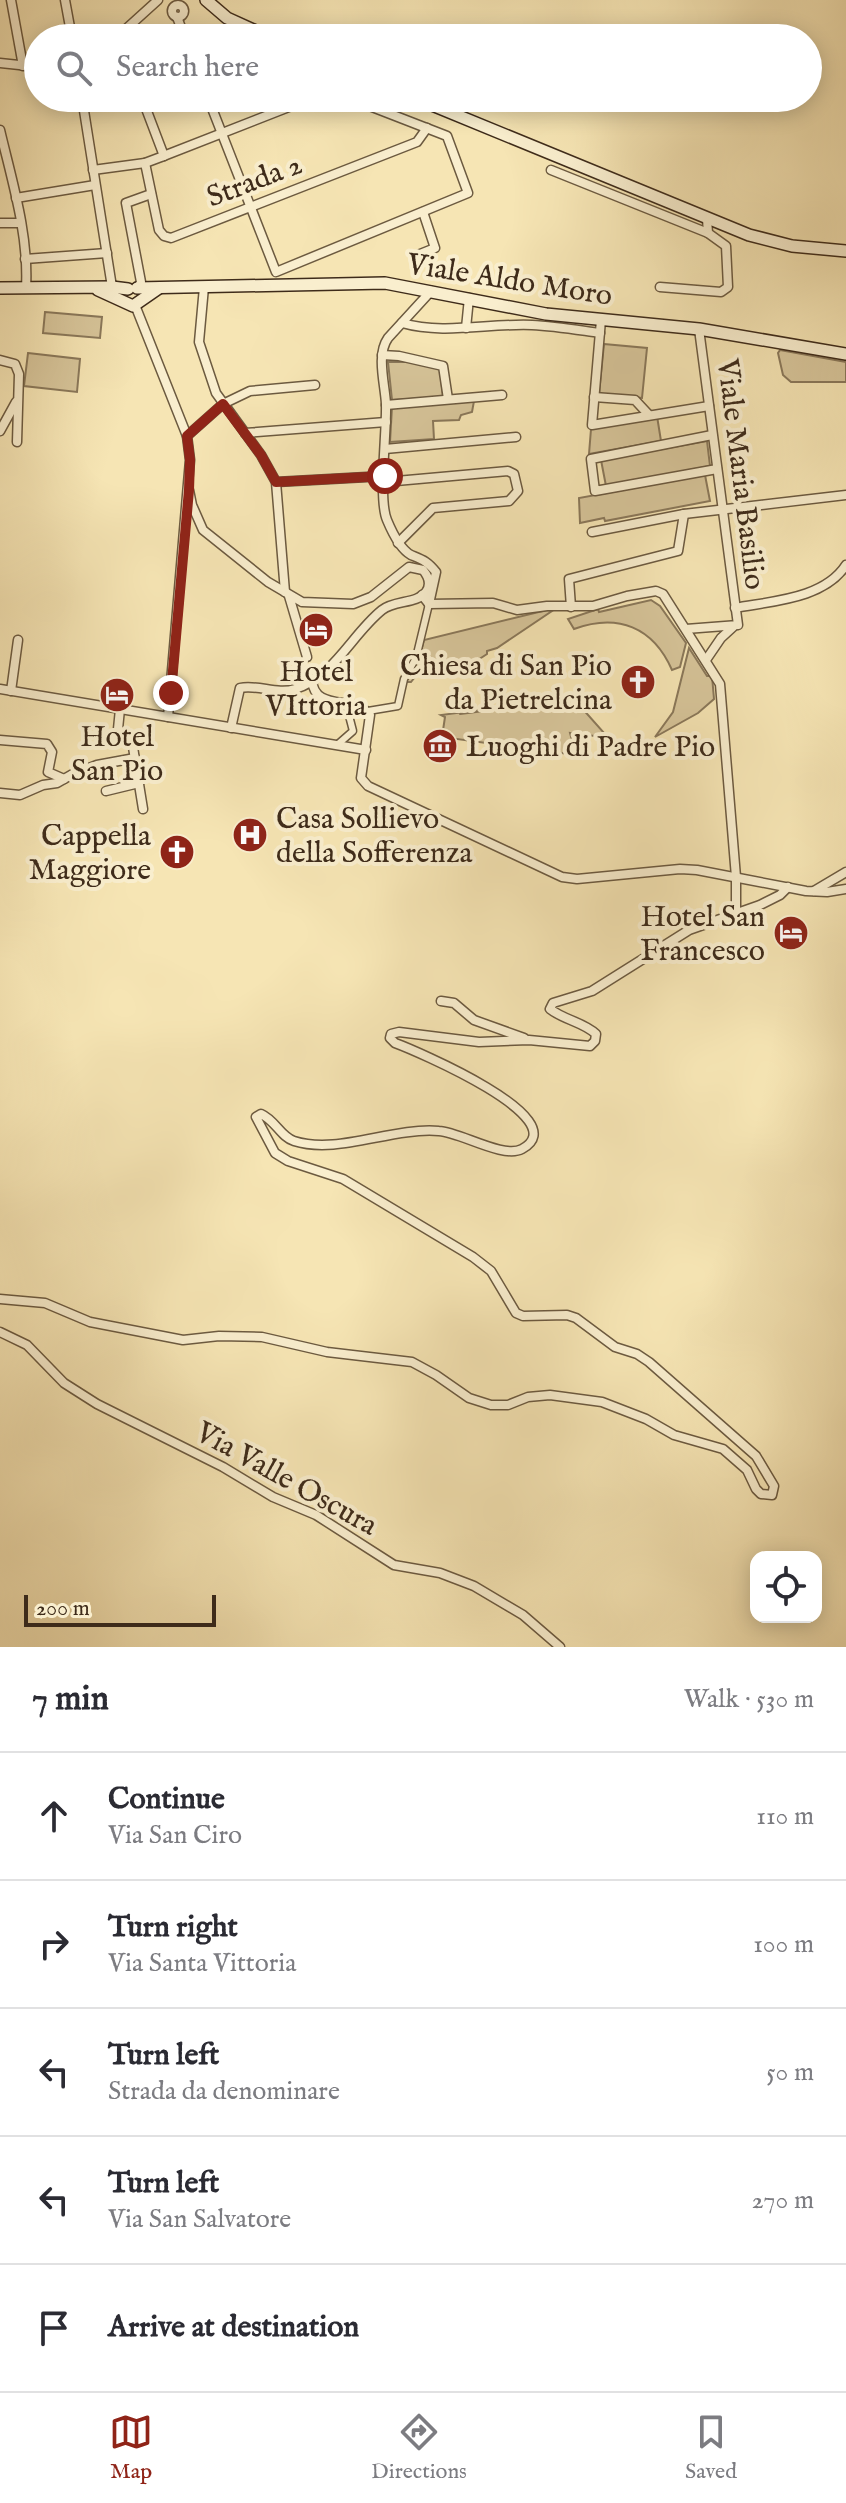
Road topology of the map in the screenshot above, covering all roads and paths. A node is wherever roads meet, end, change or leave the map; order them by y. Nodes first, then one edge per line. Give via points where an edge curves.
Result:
1 (11, 0) edge
2 (65, 0) edge
3 (158, 0) edge
4 (206, 0) edge
5 (177, 17) dead end
6 (69, 24) edge
7 (131, 24) edge
8 (180, 24) edge
9 (240, 24) edge
10 (0, 63) edge
11 (23, 66) joint
12 (84, 112) edge
13 (147, 112) edge
14 (213, 112) edge
15 (276, 112) edge
16 (385, 112) edge
17 (449, 112) edge
18 (427, 128) junction
19 (0, 130) edge
20 (221, 133) junction
21 (164, 156) junction
22 (145, 163) junction
23 (4, 167) edge
24 (114, 167) junction
25 (93, 170) junction
26 (551, 170) dead end
27 (95, 183) junction
28 (151, 194) junction
29 (16, 198) junction
30 (251, 208) junction
31 (423, 212) junction
32 (707, 219) junction
33 (0, 223) edge
34 (20, 223) junction
35 (708, 233) junction
36 (846, 251) edge
37 (107, 253) junction
38 (420, 254) dead end
39 (25, 259) junction
40 (91, 287) junction
41 (112, 287) junction
42 (204, 287) junction
43 (660, 287) dead end
44 (0, 288) edge
45 (26, 288) junction
46 (431, 291) junction
47 (135, 296) junction
48 (469, 298) junction
49 (601, 320) junction
50 (402, 323) junction
51 (466, 328) junction
52 (699, 329) junction
53 (600, 333) junction
54 (846, 354) edge
55 (382, 355) junction
56 (0, 360) edge
57 (315, 385) dead end
58 (502, 395) dead end
59 (594, 397) junction
60 (18, 398) junction
61 (448, 399) junction
62 (223, 404) junction
63 (386, 405) junction
64 (709, 406) junction
65 (649, 415) junction
66 (386, 422) junction
67 (0, 431) edge
68 (245, 433) junction
69 (712, 435) junction
70 (187, 436) junction
71 (516, 437) dead end
72 (17, 442) dead end
73 (385, 449) junction
74 (717, 469) junction
75 (385, 479) junction
76 (276, 482) junction
77 (189, 490) junction
78 (846, 495) edge
79 (722, 509) junction
80 (684, 514) junction
81 (592, 532) dead end
82 (398, 543) junction
83 (846, 565) edge
84 (287, 594) junction
85 (422, 595) junction
86 (429, 604) junction
87 (571, 607) junction
88 (735, 608) junction
89 (736, 626) junction
90 (686, 629) junction
91 (18, 640) dead end
92 (307, 657) dead end
93 (706, 660) junction
94 (312, 680) junction
95 (0, 689) edge
96 (11, 691) junction
97 (346, 704) junction
98 (120, 709) junction
99 (368, 711) junction
100 (168, 717) junction
101 (231, 728) junction
102 (0, 740) edge
103 (337, 745) junction
104 (366, 750) junction
105 (135, 758) junction
106 (64, 779) junction
107 (139, 783) junction
108 (106, 791) dead end
109 (0, 793) edge
110 (143, 809) dead end
111 (846, 872) edge
112 (736, 877) junction
113 (788, 887) junction
114 (846, 889) edge
115 (813, 892) junction
116 (736, 912) junction
117 (441, 1001) dead end
118 (529, 1040) junction
119 (0, 1299) edge
120 (0, 1332) edge
121 (560, 1647) edge

1 - 11 street
2 - 6 street
3 - 7 street
4 - 9 main road
5 - 8 street
10 - 11 street
12 - 25 street
13 - 21 street
14 - 20 street
15 - 20 street
16 - 18 street
17 - 32 main road
18 - 30 street, Strada 2 via 417,142
18 - 31 street via 451,140 468,193
19 - 23 street
20 - 21 street
20 - 30 street
21 - 22 street
22 - 24 street
22 - 28 street, Strada 2
23 - 29 street
24 - 25 street
24 - 27 street
25 - 27 street
26 - 35 street
27 - 29 street
27 - 37 street
28 - 30 street, Strada 2 via 159,230 171,238
28 - 47 street via 126,203 141,282
29 - 34 street
30 - 31 street via 276,272
31 - 38 street via 435,248
32 - 35 street
32 - 36 main road via 777,243
33 - 34 street
34 - 39 street
35 - 43 street via 726,246 728,287 721,292
37 - 39 street
37 - 41 street
39 - 45 street
40 - 41 main road, Viale Aldo Moro
40 - 45 main road, Viale Aldo Moro
40 - 47 main road, Viale Aldo Moro
41 - 47 main road, Viale Aldo Moro
42 - 46 main road, Viale Aldo Moro via 377,283
42 - 47 main road, Viale Aldo Moro via 163,287
42 - 62 street via 199,342
44 - 45 main road, Viale Aldo Moro
46 - 48 main road, Viale Aldo Moro
46 - 50 street
47 - 70 street
48 - 49 main road, Viale Aldo Moro
48 - 51 street
49 - 52 main road, Viale Aldo Moro
49 - 53 street
50 - 51 street
50 - 55 street via 383,345
51 - 53 street via 532,324
52 - 54 main road, Viale Aldo Moro
52 - 64 street, Viale Maria Basilio
53 - 59 street
55 - 61 street via 443,366
55 - 63 street
56 - 60 street via 15,364
57 - 62 street via 250,391
58 - 61 street
59 - 65 street via 635,400
59 - 65 street via 592,425
60 - 67 street
60 - 72 street
61 - 63 street
62 - 68 street
62 - 70 street
63 - 66 street
64 - 65 street
64 - 69 street, Viale Maria Basilio
66 - 68 street
66 - 73 street
68 - 76 street
69 - 74 street, Viale Maria Basilio
69 - 74 street via 591,459 595,491
70 - 77 street
71 - 73 street
73 - 75 street
74 - 79 street, Viale Maria Basilio
75 - 76 street
75 - 82 street via 384,513
75 - 82 street via 508,471 517,482 518,491 509,501 433,508
76 - 84 street
77 - 84 street via 203,530
77 - 100 street
78 - 79 street
79 - 80 street
79 - 88 street, Viale Maria Basilio
80 - 81 street
80 - 87 street via 678,551 569,579
82 - 86 street via 409,554 426,559 436,572
83 - 88 street via 838,577 812,592
84 - 85 street via 302,602 353,604 413,566 429,578
84 - 92 street
85 - 86 street
85 - 94 street via 393,602 379,612
86 - 87 street via 493,603 517,610
86 - 99 street via 398,706
87 - 90 street via 656,591 669,601
88 - 89 street, Viale Maria Basilio
89 - 90 street
89 - 93 street
90 - 93 street
91 - 96 street
93 - 112 street via 720,684
94 - 97 street via 319,697
94 - 101 street via 287,691 242,687
95 - 96 street
96 - 98 street
97 - 99 street
97 - 103 street via 353,731
98 - 100 street
98 - 105 street via 118,729 132,741
99 - 104 street
100 - 101 street
101 - 103 street
102 - 106 street via 47,744 52,752 48,772
103 - 104 street
104 - 112 street via 361,778 373,790 562,877 680,869
105 - 106 street via 97,765
105 - 107 street
106 - 109 street via 20,795
107 - 108 street
107 - 110 street
111 - 115 street
112 - 113 street
112 - 116 street
113 - 115 street
113 - 116 street
114 - 115 street
116 - 118 street via 689,930 592,991 553,1003 550,1009 555,1013 596,1034 590,1046
117 - 118 street
118 - 119 street via 479,1042 399,1032 390,1038 523,1113 533,1132 518,1151 441,1131 390,1133 346,1144 300,1142 290,1140 267,1116 259,1115 256,1121 275,1153 343,1179 473,1257 497,1279 516,1313 576,1318 615,1347 649,1362 756,1456 774,1486 772,1495 761,1494 747,1470 723,1449 688,1440 602,1402 550,1395 491,1405 469,1398 412,1362 327,1352 262,1337 183,1340 90,1322 45,1303
120 - 121 street, Via Valle Oscura via 27,1345 64,1383 97,1404 316,1515 394,1565 474,1586 523,1615

